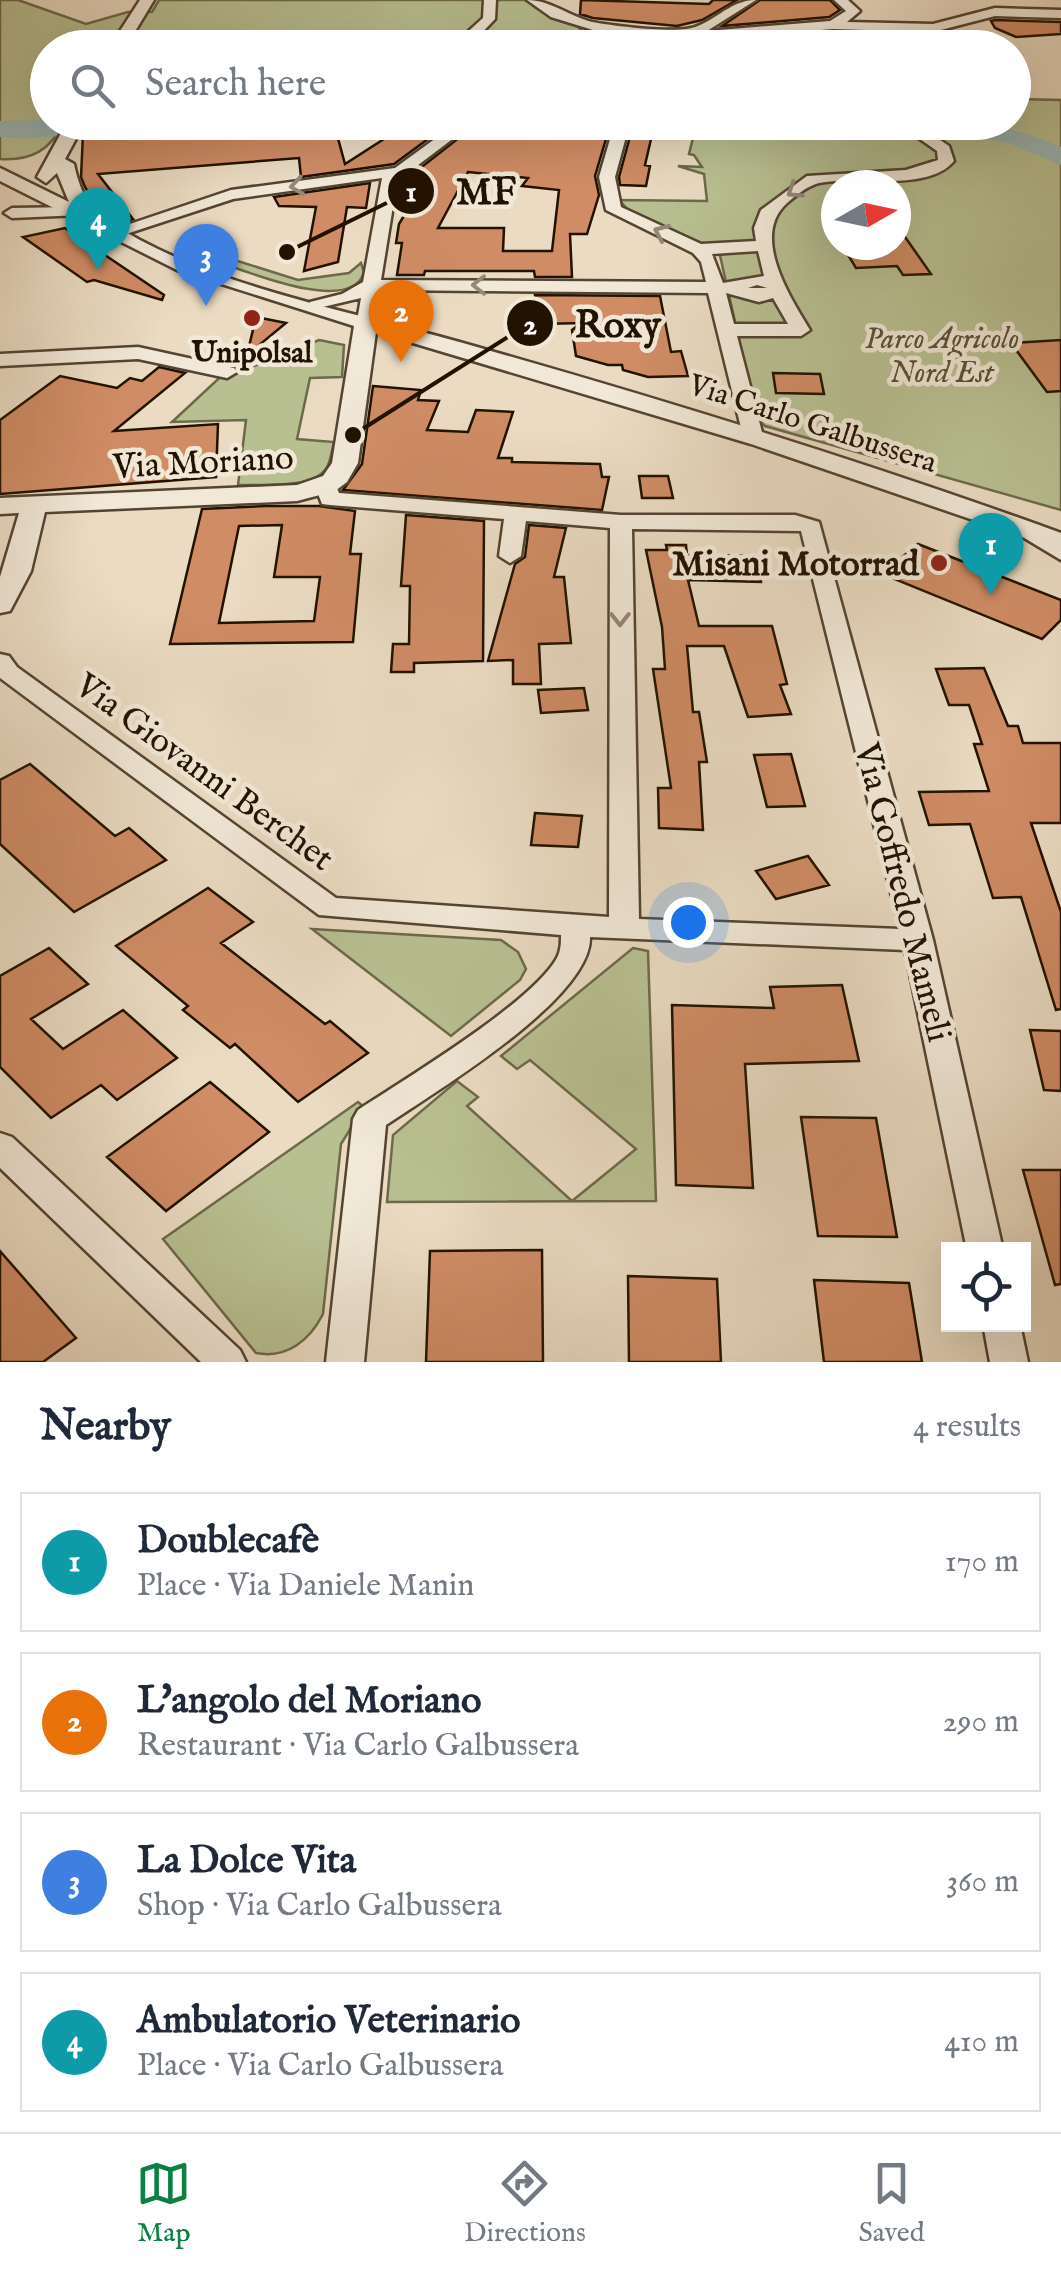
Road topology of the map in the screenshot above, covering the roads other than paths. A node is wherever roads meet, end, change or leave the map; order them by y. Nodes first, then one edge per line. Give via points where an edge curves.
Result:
1 (147, 0) edge
2 (490, 0) edge
3 (533, 0) edge
4 (750, 0) edge
5 (840, 0) edge
6 (1002, 6) edge
7 (1061, 14) edge
8 (722, 16) junction
9 (773, 20) dead end
10 (833, 25) junction
11 (128, 30) edge
12 (478, 30) edge
13 (618, 30) edge
14 (697, 30) edge
15 (786, 30) edge
16 (69, 140) edge
17 (441, 140) edge
18 (617, 140) edge
19 (933, 140) edge
20 (62, 157) junction
21 (17, 161) edge
22 (394, 172) junction
23 (0, 174) edge
24 (44, 196) junction
25 (74, 212) junction
26 (4, 213) edge
27 (106, 228) junction
28 (766, 246) junction
29 (698, 249) junction
30 (372, 285) junction
31 (717, 285) junction
32 (776, 288) junction
33 (316, 306) junction
34 (366, 321) junction
35 (726, 330) junction
36 (0, 360) edge
37 (227, 372) dead end
38 (753, 436) junction
39 (326, 486) junction
40 (19, 505) edge
41 (516, 512) junction
42 (621, 522) junction
43 (1024, 528) junction
44 (814, 537) joint
45 (1061, 542) edge
46 (1061, 552) edge
47 (510, 556) dead end
48 (0, 590) edge
49 (0, 605) edge
50 (0, 661) edge
51 (575, 926) junction
52 (624, 929) junction
53 (918, 940) junction
54 (0, 1147) edge
55 (983, 1242) edge
56 (1003, 1332) edge
57 (227, 1362) edge
58 (344, 1362) edge
59 (1009, 1362) edge

1 - 11 street
2 - 12 street via 490,19
3 - 13 street
4 - 8 street
5 - 10 street via 854,11
6 - 7 street
6 - 10 street via 934,28
8 - 9 street
8 - 14 street
10 - 15 street
16 - 20 street
17 - 22 street
29 -> 18 street via 614,210 604,182
19 -> 28 street via 944,149 946,162 939,168 803,184 766,213
20 - 21 street
20 - 24 street via 59,190
20 - 27 street, Via Carlo Galbussera via 71,191
22 -> 27 street via 231,196
22 - 30 street via 384,194
23 - 24 street
24 - 25 street
24 - 26 street via 34,208
25 - 26 street
25 - 27 street
27 - 33 street, Via Carlo Galbussera via 170,259
28 - 29 street
28 - 32 street
29 - 31 street
31 -> 30 street
30 - 33 street
30 - 34 street
31 - 32 street via 737,288 750,280
31 - 35 street
32 - 35 street via 801,330
33 - 34 street, Via Carlo Galbussera
34 - 38 street, Via Carlo Galbussera
34 - 39 street via 345,463
35 - 38 street
36 - 37 street via 138,353
38 - 43 street, Via Carlo Galbussera
39 - 40 street, Via Moriano via 297,494
39 - 41 street, Via Moriano via 330,500
40 - 48 street
40 - 49 street via 17,572
41 - 42 street, Via Moriano
41 - 47 street
42 - 44 street, Via Moriano via 800,522
42 -> 52 street
43 - 45 street, Via Carlo Galbussera
43 - 46 street
44 - 53 street, Via Goffredo Mameli
50 - 51 street, Via Giovanni Berchet via 328,908
51 - 52 street, Via Giovanni Berchet
51 - 58 street via 575,956 545,991 370,1119
52 - 53 street, Via Giovanni Berchet
53 - 55 street, Via Goffredo Mameli
54 - 57 street
56 - 59 street

